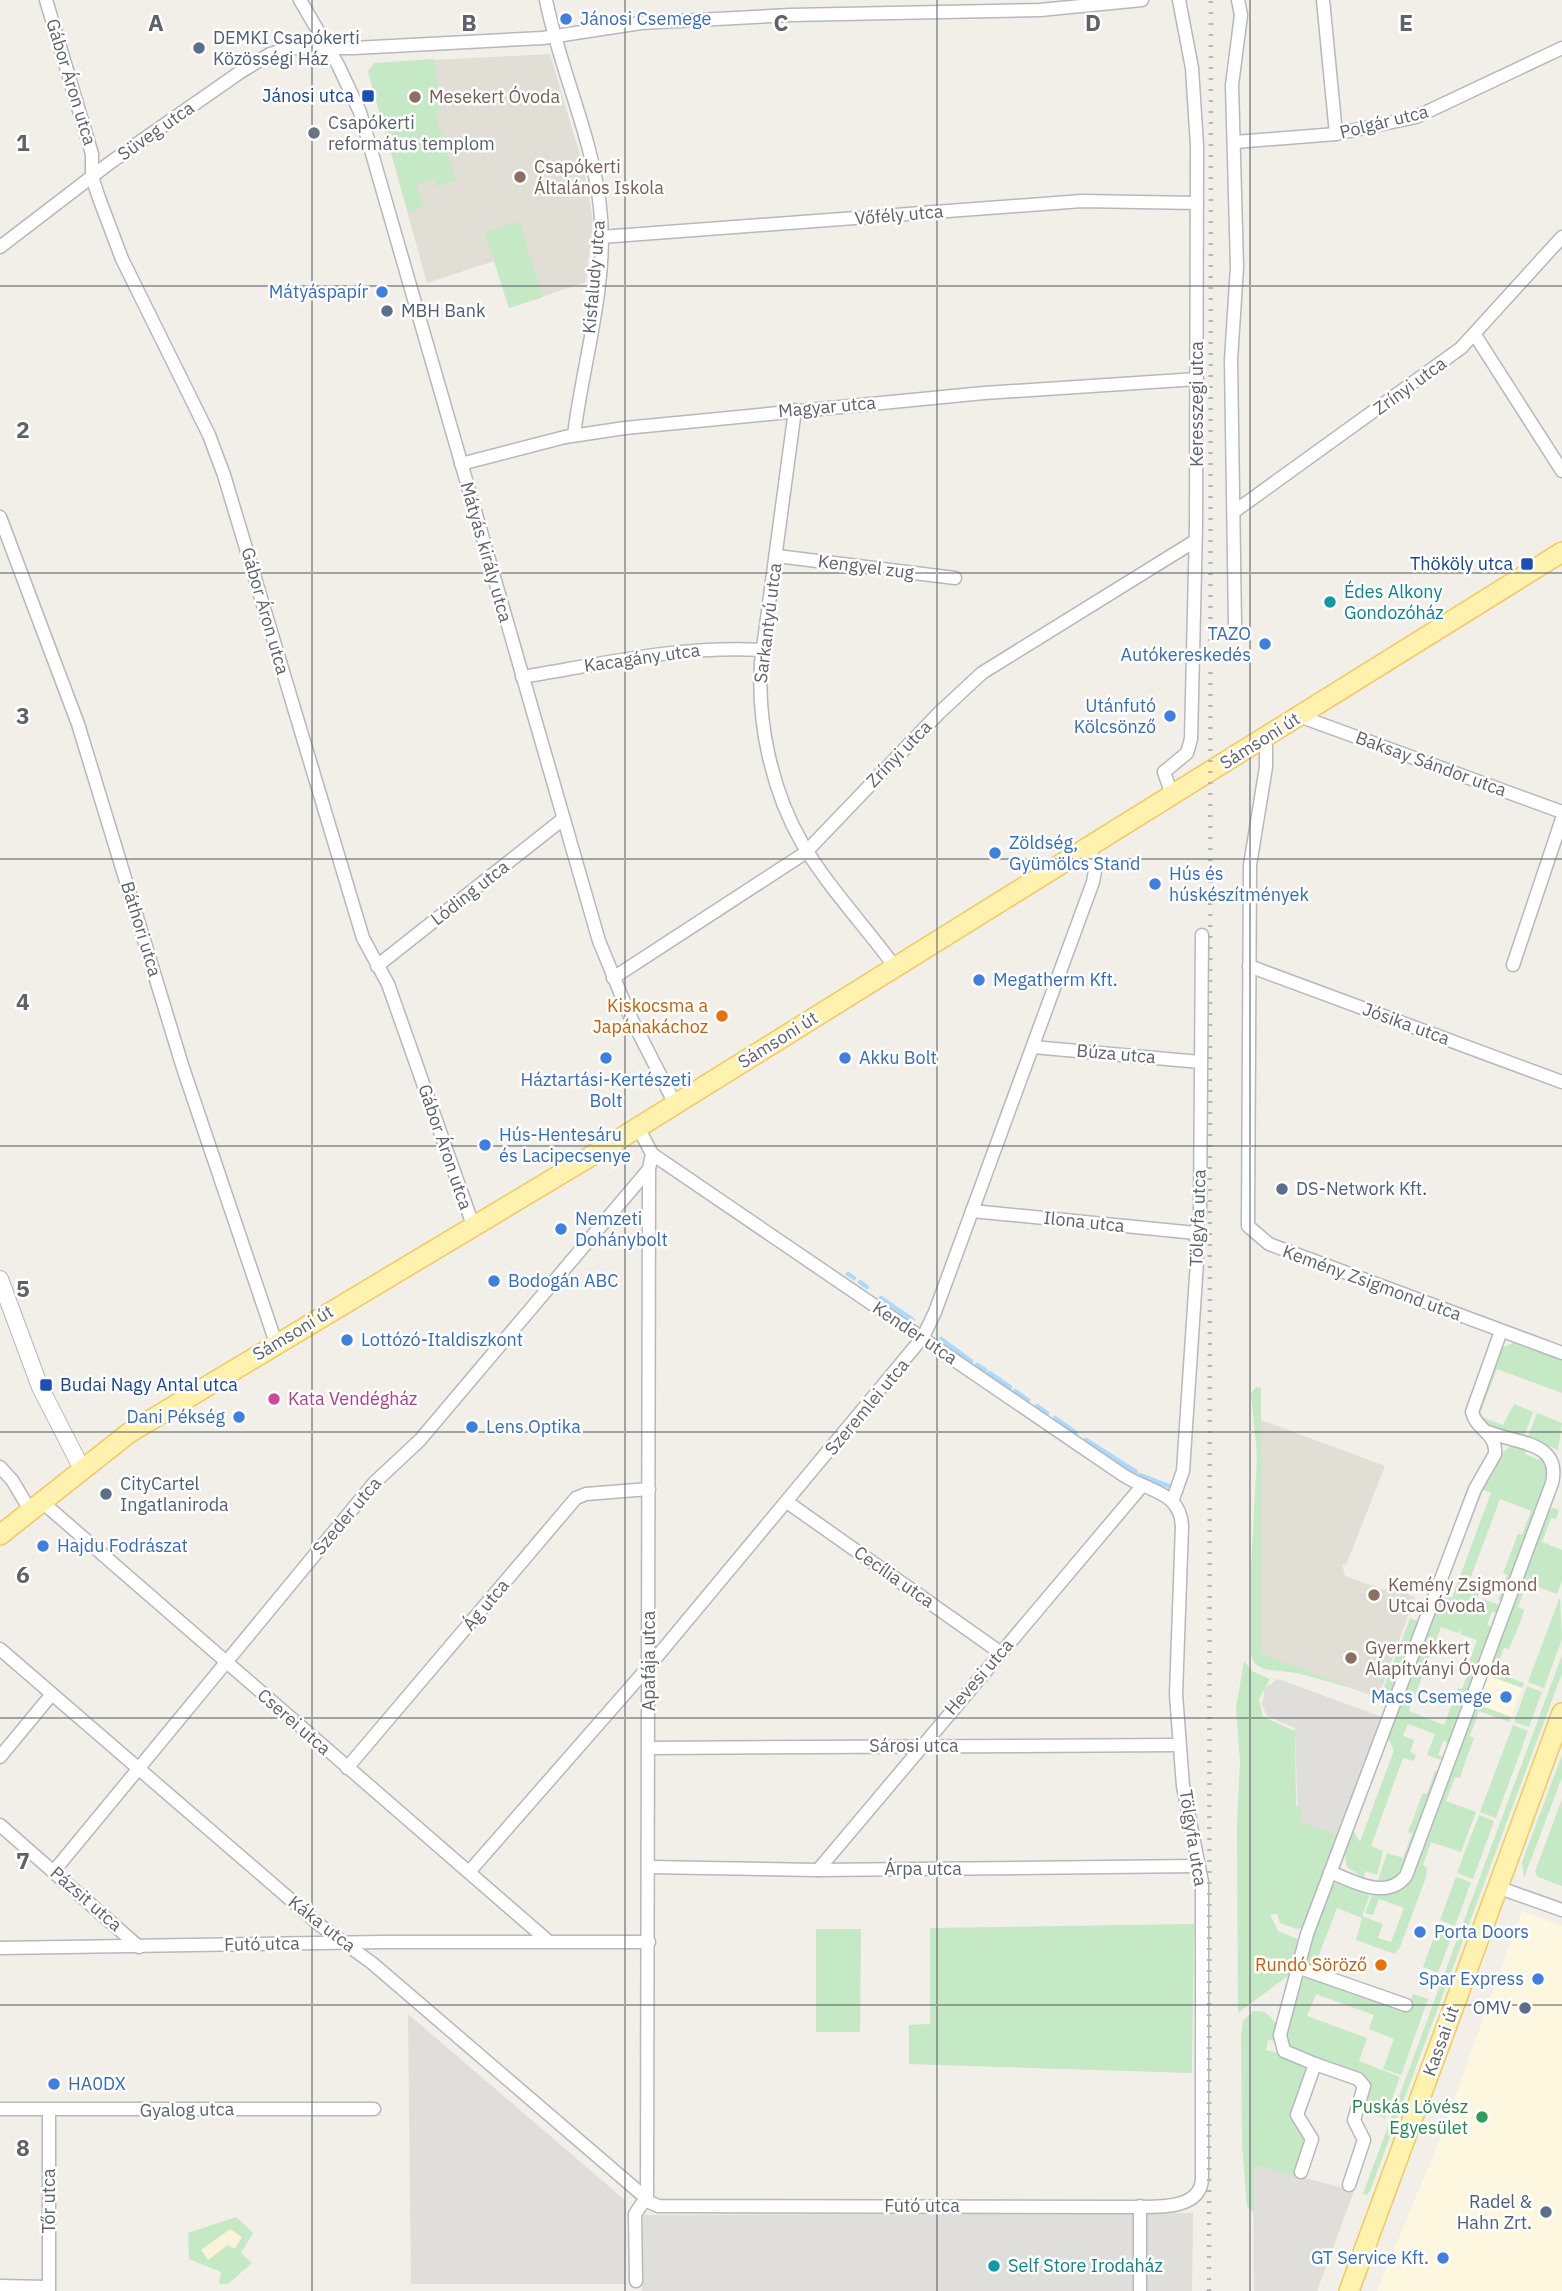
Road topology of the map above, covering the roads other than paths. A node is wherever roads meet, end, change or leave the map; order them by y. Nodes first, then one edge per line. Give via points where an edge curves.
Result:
1 (46, 0) edge
2 (300, 0) edge
3 (545, 0) edge
4 (1142, 0) edge
5 (1179, 0) edge
6 (1238, 0) edge
7 (1323, 0) edge
8 (555, 36) junction
9 (325, 47) junction
10 (1562, 48) edge
11 (1336, 134) junction
12 (1235, 142) junction
13 (92, 177) junction
14 (1197, 204) junction
15 (601, 237) junction
16 (1562, 237) edge
17 (0, 247) edge
18 (1475, 335) junction
19 (1197, 379) junction
20 (795, 410) junction
21 (574, 435) junction
22 (461, 464) junction
23 (1562, 471) edge
24 (1236, 511) junction
25 (0, 517) edge
26 (1195, 541) junction
27 (1562, 552) edge
28 (777, 556) junction
29 (955, 578) dead end
30 (1235, 625) dead end
31 (762, 650) junction
32 (522, 677) junction
33 (1299, 716) junction
34 (1266, 736) junction
35 (1171, 796) junction
36 (1562, 812) edge
37 (563, 819) junction
38 (1562, 819) edge
39 (1087, 848) junction
40 (807, 851) junction
41 (1202, 935) dead end
42 (1513, 965) dead end
43 (377, 966) junction
44 (1249, 966) junction
45 (895, 967) junction
46 (613, 978) junction
47 (1033, 1047) junction
48 (1200, 1062) junction
49 (1562, 1082) edge
50 (675, 1104) junction
51 (638, 1128) junction
52 (652, 1154) junction
53 (649, 1169) junction
54 (972, 1211) junction
55 (474, 1228) junction
56 (1196, 1233) junction
57 (0, 1279) edge
58 (1501, 1331) junction
59 (923, 1337) junction
60 (276, 1343) junction
61 (1562, 1353) edge
62 (1485, 1430) junction
63 (0, 1467) edge
64 (82, 1469) junction
65 (1142, 1486) junction
66 (649, 1489) junction
67 (787, 1502) junction
68 (1176, 1504) junction
69 (35, 1506) junction
70 (0, 1535) edge
71 (0, 1649) edge
72 (1001, 1653) junction
73 (226, 1662) junction
74 (650, 1665) junction
75 (52, 1694) junction
76 (1562, 1713) edge
77 (1179, 1745) junction
78 (922, 1746) junction
79 (649, 1748) junction
80 (0, 1757) edge
81 (138, 1768) junction
82 (347, 1768) junction
83 (0, 1825) edge
84 (1197, 1866) junction
85 (650, 1867) junction
86 (818, 1870) junction
87 (54, 1871) junction
88 (469, 1872) junction
89 (1330, 1872) junction
90 (1497, 1887) junction
91 (1562, 1910) edge
92 (548, 1941) junction
93 (649, 1942) junction
94 (344, 1943) junction
95 (139, 1947) junction
96 (0, 1948) edge
97 (1297, 1967) junction
98 (1406, 2005) dead end
99 (1315, 2064) junction
100 (0, 2109) edge
101 (374, 2109) dead end
102 (49, 2111) junction
103 (1301, 2172) dead end
104 (1349, 2185) dead end
105 (646, 2198) junction
106 (1186, 2202) joint
107 (1140, 2206) junction
108 (636, 2281) dead end
109 (0, 2286) edge
110 (49, 2289) edge
111 (1140, 2291) edge
112 (1349, 2291) edge

1 - 13 street, Gábor Áron utca via 92,154
2 - 9 street, Mátyás király utca
3 - 8 street, Kisfaludy utca
4 - 8 street via 1040,10 641,23
5 - 14 street, Keresszegi utca via 1195,95
6 - 12 street, Keresszegi utca via 1241,15 1232,85
7 - 11 street
8 - 9 street
8 - 15 street, Kisfaludy utca via 595,174
9 - 13 street, Süveg utca via 291,48 263,58
9 - 22 street, Mátyás király utca via 360,112
10 - 11 street, Polgár utca via 1432,111
11 - 12 street, Polgár utca
12 - 24 street, Keresszegi utca via 1236,293 1231,360
13 - 17 street, Süveg utca
13 - 43 street, Gábor Áron utca via 122,259 214,446 362,934
14 - 15 street, Vőfély utca via 1082,201
14 - 19 street, Keresszegi utca
15 - 21 street, Kisfaludy utca
16 - 18 street, Zrínyi utca
18 - 23 street
18 - 24 street, Zrínyi utca
19 - 20 street, Magyar utca
19 - 26 street, Keresszegi utca
20 - 21 street, Magyar utca
20 - 28 street, Sarkantyú utca
21 - 22 street, Magyar utca
22 - 32 street, Mátyás király utca
24 - 30 street, Keresszegi utca
25 - 60 street, Báthori utca via 78,724 183,1068
26 - 35 street, Keresszegi utca via 1191,739 1186,753 1164,772
26 - 40 street, Zrínyi utca via 969,683
27 - 33 main road, Sámsoni út
28 - 29 street, Kengyel zug
28 - 31 street, Sarkantyú utca
31 - 32 street, Kacagány utca via 667,653
31 - 40 street, Sarkantyú utca via 760,694 769,753 783,799
32 - 37 street, Mátyás király utca
33 - 34 main road, Sámsoni út
33 - 36 street, Baksay Sándor utca
34 - 35 main road, Sámsoni út
34 - 44 street via 1266,767 1251,854
35 - 39 main road, Sámsoni út
37 - 43 street, Lóding utca
37 - 46 street, Mátyás király utca
38 - 42 street
39 - 45 main road, Sámsoni út
39 - 47 street, Szeremlei utca via 1096,871
40 - 45 street, Sarkantyú utca
40 - 46 street, Zrínyi utca
41 - 48 street, Tölgyfa utca
43 - 55 street, Gábor Áron utca via 388,984
44 - 49 street, Jósika utca
44 - 58 street, Kemény Zsigmond utca via 1248,1226 1275,1246
45 - 50 main road, Sámsoni út
46 - 50 street, Mátyás király utca
47 - 48 street, Búza utca
47 - 54 street, Szeremlei utca
48 - 56 street, Tölgyfa utca via 1200,1213
50 - 51 main road, Sámsoni út
51 - 52 street
51 - 55 main road, Sámsoni út
52 - 53 street, Apafája utca
52 - 59 street, Kender utca
53 - 66 street, Apafája utca
53 - 73 street, Szeder utca via 420,1440 374,1483
54 - 56 street, Ilona utca
54 - 59 street, Szeremlei utca
55 - 60 main road, Sámsoni út
56 - 68 street, Tölgyfa utca via 1184,1458
57 - 64 street via 40,1387
58 - 61 street, Kemény Zsigmond utca
58 - 62 street via 1472,1409 1474,1420
59 - 65 street, Kender utca
59 - 67 street, Szeremlei utca
60 - 64 main road, Sámsoni út via 129,1433
62 - 89 street via 1494,1441 1495,1454 1475,1489
62 - 89 street via 1544,1452 1553,1467 1552,1483 1406,1877 1394,1887 1382,1889
63 - 69 street, Cserei utca
64 - 69 main road, Sámsoni út
65 - 68 street, Kender utca
65 - 72 street, Hevesi utca
66 - 74 street, Apafája utca
66 - 82 street, Ág utca via 576,1498
67 - 72 street, Cecília utca
67 - 74 street, Szeremlei utca
68 - 77 street, Tölgyfa utca via 1182,1526 1176,1694
69 - 70 main road, Sámsoni út
69 - 73 street, Cserei utca
71 - 75 street, Káka utca
72 - 78 street, Hevesi utca
73 - 81 street, Szeder utca
73 - 82 street, Cserei utca
74 - 79 street, Apafája utca
74 - 88 street, Szeremlei utca
75 - 80 street
75 - 81 street, Káka utca
76 - 90 main road, Kassai út
77 - 78 street, Sárosi utca
77 - 84 street, Tölgyfa utca
78 - 79 street, Sárosi utca
78 - 86 street, Hevesi utca
79 - 85 street, Apafája utca
81 - 87 street, Szeder utca
81 - 94 street, Káka utca
82 - 88 street, Cserei utca
83 - 87 street, Pázsit utca
84 - 86 street, Árpa utca
84 - 106 street, Tölgyfa utca via 1202,1882 1202,2175 1199,2192
85 - 86 street, Árpa utca
85 - 93 street, Apafája utca
87 - 95 street, Pázsit utca
88 - 92 street, Cserei utca
89 - 97 street
90 - 91 street
90 - 112 main road, Kassai út
92 - 93 street, Futó utca
92 - 94 street, Futó utca
93 - 105 street, Apafája utca
94 - 95 street, Futó utca
94 - 105 street, Káka utca
95 - 96 street, Futó utca
97 - 98 street
97 - 99 street via 1279,2042 1287,2053
99 - 103 street via 1297,2112 1311,2139
99 - 104 street via 1358,2079 1364,2086 1354,2120 1364,2140
100 - 102 street, Gyalog utca
101 - 102 street, Gyalog utca
102 - 110 street, Tőr utca
105 - 107 street, Futó utca via 650,2205 658,2206
105 - 108 street, Apafája utca via 635,2214
106 - 107 street, Futó utca
107 - 111 street
109 - 110 street

